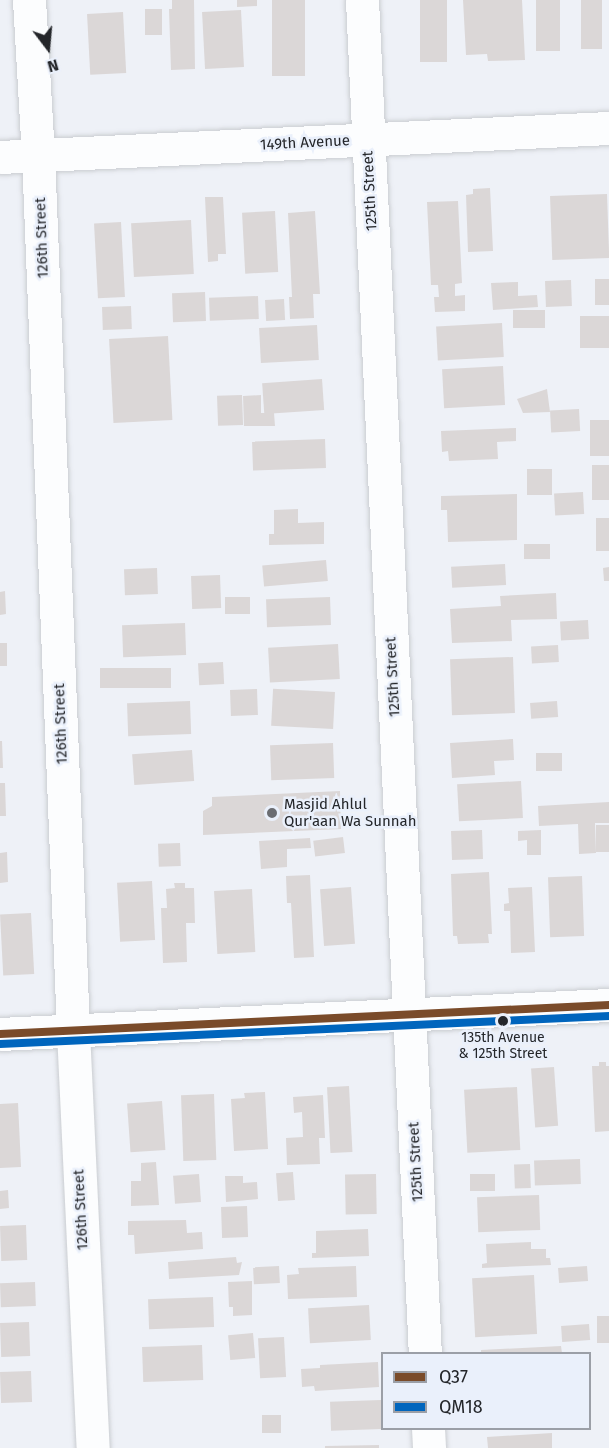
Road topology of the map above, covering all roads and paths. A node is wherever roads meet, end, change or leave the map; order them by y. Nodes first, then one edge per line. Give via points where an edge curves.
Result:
1 (29, 0) edge
2 (362, 0) edge
3 (609, 128) edge
4 (368, 140) junction
5 (38, 156) junction
6 (0, 158) edge
7 (609, 1005) edge
8 (410, 1015) junction
9 (73, 1031) junction
10 (0, 1034) edge
11 (425, 1352) edge
12 (428, 1430) edge
13 (93, 1448) edge
14 (429, 1448) edge

1 - 5 street, 126th Street
2 - 4 street, 125th Street
3 - 4 street, 149th Avenue
4 - 5 street, 149th Avenue
4 - 8 street, 125th Street
5 - 6 street, 149th Avenue
5 - 9 street, 126th Street
7 - 8 street
8 - 9 street
8 - 11 street, 125th Street
9 - 10 street
9 - 13 street, 126th Street
12 - 14 street

